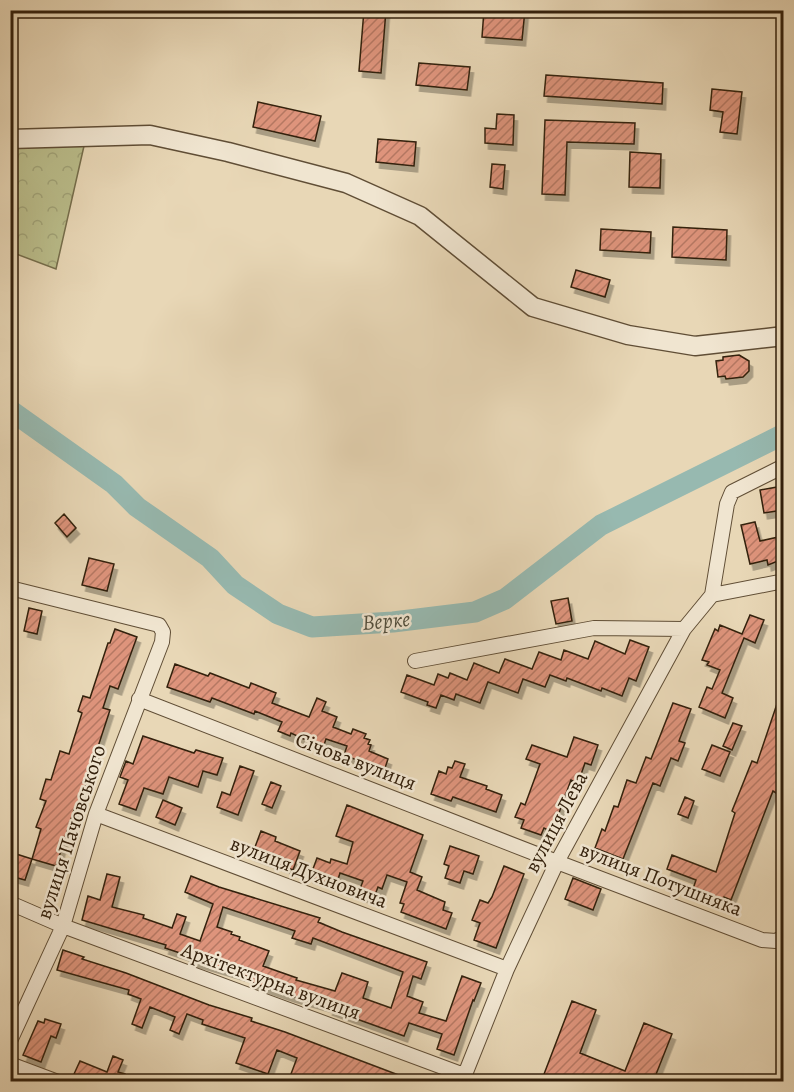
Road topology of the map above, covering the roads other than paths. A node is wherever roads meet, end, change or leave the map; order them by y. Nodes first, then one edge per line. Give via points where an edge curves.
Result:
1 (10, 139) edge
2 (783, 336) edge
3 (783, 466) edge
4 (783, 581) edge
5 (10, 588) edge
6 (712, 595) junction
7 (684, 629) junction
8 (415, 661) dead end
9 (139, 699) junction
10 (96, 814) junction
11 (557, 862) junction
12 (10, 903) edge
13 (63, 926) junction
14 (783, 937) edge
15 (507, 969) junction
16 (10, 1041) edge
17 (10, 1064) edge
18 (463, 1078) edge
19 (58, 1082) edge

1 - 2 street via 150,135 228,152 346,183 420,216 533,307 628,335 695,345
3 - 6 street via 732,492
4 - 6 street
5 - 9 street, вулиця Пачовського via 159,626 162,642
6 - 7 street, вулиця Лева
7 - 8 street via 594,628
7 - 11 street, вулиця Лева
9 - 10 street, вулиця Пачовського
9 - 11 street, Січова вулиця
10 - 13 street, вулиця Пачовського
10 - 15 street, вулиця Духновича
11 - 14 street, вулиця Потушняка via 762,940
11 - 15 street, вулиця Лева
12 - 13 street, Архітектурна вулиця
13 - 16 street, вулиця Пачовського
13 - 18 street, Архітектурна вулиця
15 - 18 street, вулиця Лева
17 - 19 street

